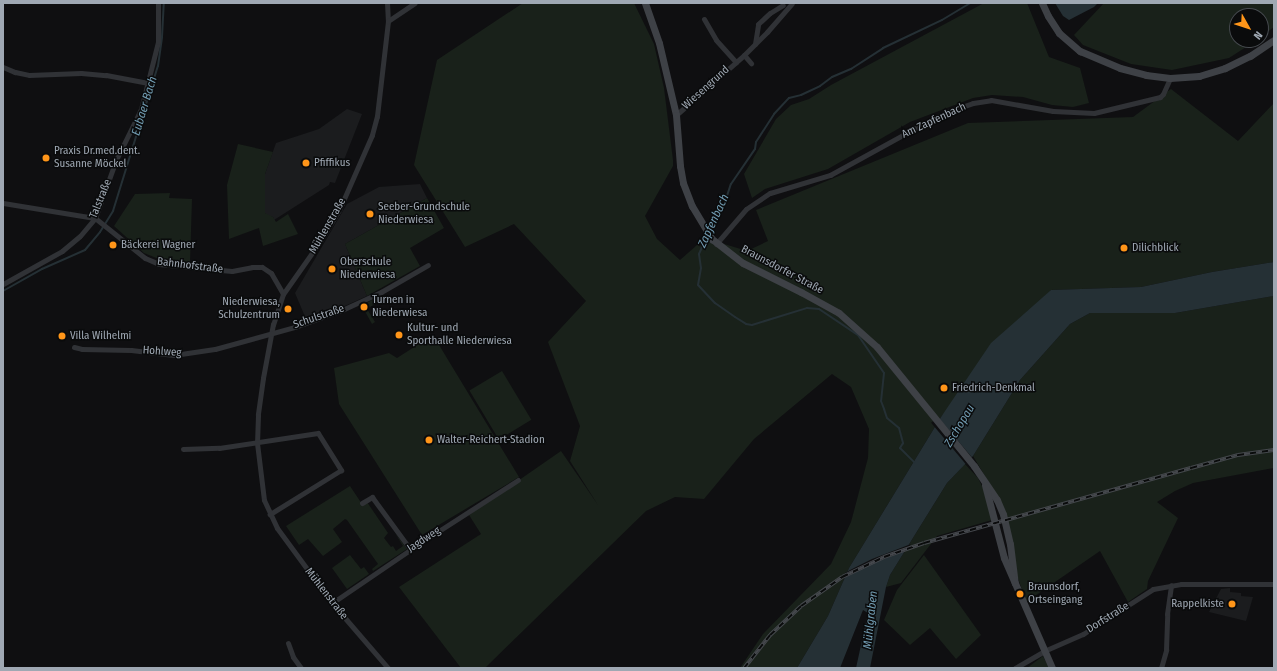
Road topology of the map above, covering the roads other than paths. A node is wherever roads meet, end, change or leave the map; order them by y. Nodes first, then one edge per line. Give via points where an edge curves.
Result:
1 (158, 3) edge
2 (387, 3) edge
3 (415, 3) edge
4 (645, 3) edge
5 (1042, 3) edge
6 (786, 5) edge
7 (704, 19) dead end
8 (388, 21) junction
9 (1274, 40) edge
10 (755, 44) junction
11 (744, 55) junction
12 (736, 62) junction
13 (751, 63) dead end
14 (3, 67) edge
15 (1170, 78) junction
16 (148, 83) junction
17 (676, 115) junction
18 (3, 203) edge
19 (95, 218) junction
20 (714, 242) junction
21 (428, 265) dead end
22 (3, 284) edge
23 (283, 294) junction
24 (272, 332) junction
25 (74, 347) dead end
26 (257, 443) junction
27 (182, 449) dead end
28 (518, 480) dead end
29 (362, 503) dead end
30 (270, 514) junction
31 (410, 549) junction
32 (1274, 584) edge
33 (1171, 585) junction
34 (332, 603) junction
35 (288, 643) dead end
36 (1044, 651) junction
37 (302, 668) edge
38 (388, 668) edge
39 (1015, 668) edge
40 (1052, 668) edge
41 (1161, 668) edge

1 - 16 street, Talstraße via 158,42
2 - 8 street, Mühlenstraße
3 - 8 street
4 - 17 street, Braunsdorfer Straße via 659,43
5 - 15 street via 1059,33 1080,50 1120,68
6 - 10 street, Wiesengrund
6 - 10 street, Wiesengrund via 770,13 758,24
7 - 12 street, Wiesengrund via 716,40
8 - 23 street, Mühlenstraße via 377,116 372,135 339,210
9 - 15 street via 1226,68 1199,76
10 - 11 street, Wiesengrund
11 - 12 street, Wiesengrund
11 - 13 street
12 - 17 street, Wiesengrund
14 - 16 street via 29,75 81,73
15 - 20 street, Am Zapfenbach via 1160,97 1094,113 1053,111 991,100 973,103 919,126 830,175 770,193 746,209
16 - 19 street, Talstraße via 141,109 116,160
17 - 20 street, Braunsdorfer Straße via 683,183
18 - 19 street, Bahnhofstraße
19 - 22 street, Talstraße via 80,236 62,251
19 - 23 street, Bahnhofstraße via 145,258 159,264 232,270 262,267 271,273
20 - 36 street, Braunsdorfer Straße via 743,263 806,294 849,321 877,347 974,466 983,478 1004,558
21 - 24 street, Schulstraße via 381,292 342,310 295,327
23 - 24 street, Mühlenstraße
24 - 25 street, Hohlweg via 215,349 174,355
24 - 26 street, Mühlenstraße via 263,378
26 - 27 street
26 - 30 street, Mühlenstraße via 261,484
26 - 30 street via 318,433 341,470
28 - 31 street, Jagdweg
29 - 31 street via 372,496
30 - 34 street, Mühlenstraße
31 - 34 street, Jagdweg
32 - 33 street, Dorfstraße
33 - 36 street, Dorfstraße via 1150,591 1083,634
33 - 41 street via 1166,650
34 - 38 street, Mühlenstraße
35 - 37 street via 293,657
36 - 39 street, Dorfstraße
36 - 40 street

